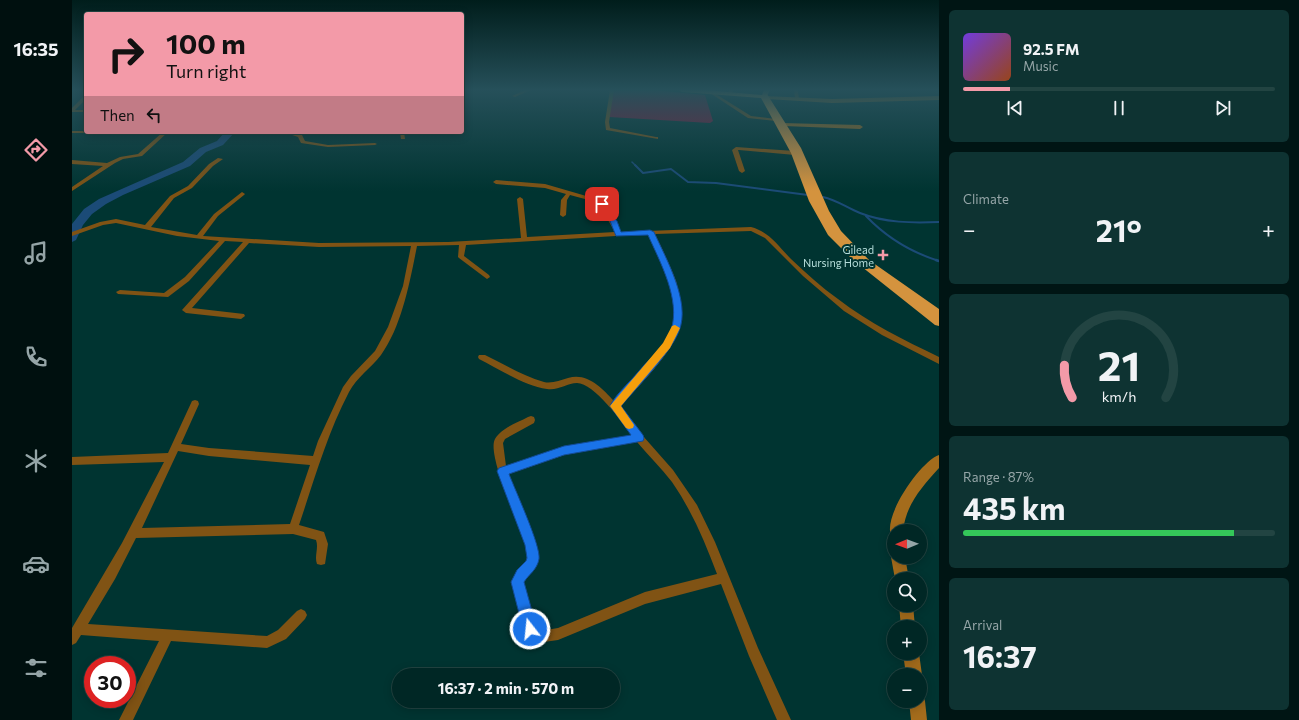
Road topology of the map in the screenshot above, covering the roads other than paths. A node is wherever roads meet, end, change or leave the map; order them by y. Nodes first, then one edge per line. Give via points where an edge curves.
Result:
1 (607, 124) edge
2 (781, 124) edge
3 (781, 124) edge
4 (806, 124) edge
5 (860, 127) dead end
6 (72, 132) edge
7 (84, 132) edge
8 (164, 134) edge
9 (293, 134) edge
10 (656, 138) dead end
11 (375, 144) dead end
12 (795, 153) junction
13 (220, 159) dead end
14 (72, 162) edge
15 (108, 165) junction
16 (742, 172) dead end
17 (496, 182) dead end
18 (72, 189) edge
19 (569, 193) junction
20 (242, 194) dead end
21 (520, 199) dead end
22 (563, 215) dead end
23 (147, 227) junction
24 (650, 232) junction
25 (74, 234) edge
26 (619, 234) junction
27 (199, 237) junction
28 (524, 239) junction
29 (223, 240) junction
30 (246, 242) junction
31 (463, 243) junction
32 (414, 245) junction
33 (487, 277) dead end
34 (120, 292) dead end
35 (939, 314) edge
36 (240, 316) dead end
37 (939, 322) edge
38 (482, 357) dead end
39 (939, 361) edge
40 (195, 404) dead end
41 (615, 406) junction
42 (531, 420) dead end
43 (639, 438) junction
44 (176, 447) junction
45 (171, 457) junction
46 (939, 460) edge
47 (72, 461) edge
48 (316, 461) junction
49 (503, 471) junction
50 (898, 524) edge
51 (293, 529) junction
52 (134, 533) junction
53 (321, 560) dead end
54 (724, 578) junction
55 (301, 615) dead end
56 (75, 634) edge
57 (168, 635) junction
58 (918, 708) edge
59 (920, 719) edge
60 (126, 720) edge
61 (784, 720) edge

1 - 10 street via 608,129
2 - 12 highway
3 - 35 highway via 802,157 825,213 845,242
4 - 5 street
6 - 7 street
8 - 15 street via 139,155 122,158
9 - 11 street via 300,136 303,142 322,145
12 - 16 street via 738,148 736,154
12 - 37 highway via 815,205 838,241
13 - 23 street via 190,187 172,197
14 - 15 street
15 - 18 street
17 - 19 street via 532,184
19 - 22 street via 564,200
19 - 26 street via 591,198 602,204
20 - 27 street via 216,215
21 - 28 street
23 - 25 street via 122,221 109,221
23 - 27 street
24 - 26 street
24 - 39 street via 746,229 759,231 834,300 865,322
24 - 41 street via 670,276 676,298 675,331 667,345
26 - 28 street
27 - 29 street
28 - 31 street
29 - 30 street
29 - 34 street via 187,279 165,295
30 - 32 street
30 - 36 street via 186,310
31 - 32 street
31 - 33 street via 461,257
32 - 48 street via 406,286 392,327 378,353 346,389
38 - 41 street via 542,385 581,379
40 - 44 street
41 - 43 street
42 - 49 street via 502,436 498,442
43 - 49 street via 564,451
43 - 54 street via 679,484 707,536
44 - 45 street
44 - 48 street
45 - 47 street
45 - 52 street
46 - 50 street via 909,493
48 - 51 street
49 - 54 street via 531,545 531,565 517,582 530,629 537,637 558,634 645,598
51 - 52 street
51 - 53 street via 320,536 323,544
52 - 56 street
54 - 61 street via 765,682
55 - 57 street via 286,633 267,642
56 - 57 street
57 - 60 street
58 - 59 street

